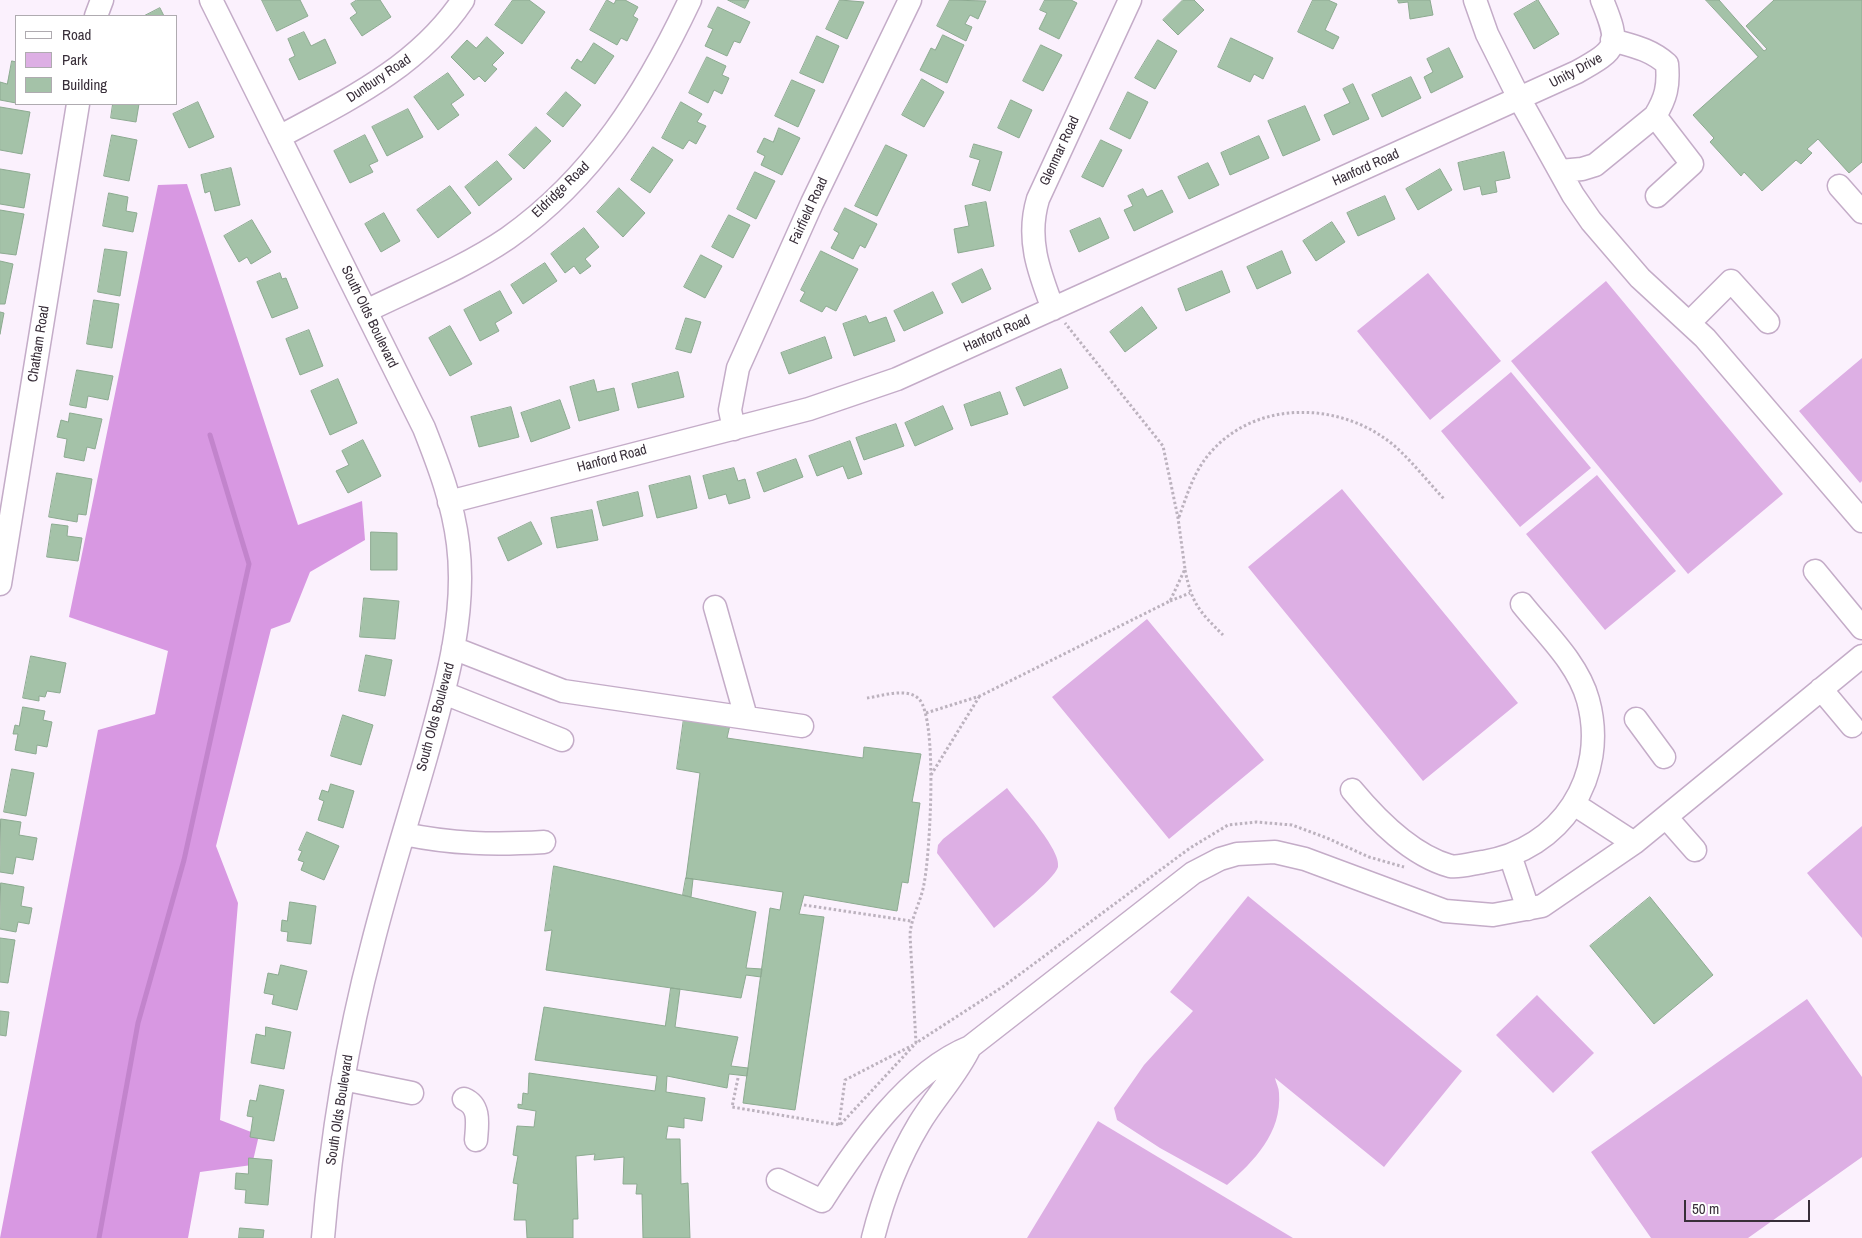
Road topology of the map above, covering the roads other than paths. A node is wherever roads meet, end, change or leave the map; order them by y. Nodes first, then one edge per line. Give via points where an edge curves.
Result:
1 (102, 0) edge
2 (211, 0) edge
3 (463, 0) edge
4 (690, 0) edge
5 (910, 0) edge
6 (1130, 0) edge
7 (1475, 0) edge
8 (1602, 0) edge
9 (96, 15) edge
10 (1612, 40) junction
11 (1519, 98) junction
12 (78, 105) edge
13 (1655, 116) junction
14 (279, 137) junction
15 (1560, 171) junction
16 (1839, 186) dead end
17 (1656, 196) dead end
18 (1862, 212) edge
19 (1054, 309) junction
20 (366, 312) junction
21 (1768, 322) dead end
22 (1689, 323) junction
23 (734, 429) junction
24 (449, 502) junction
25 (1862, 521) edge
26 (1815, 571) dead end
27 (0, 584) edge
28 (1522, 604) dead end
29 (715, 607) dead end
30 (1862, 628) edge
31 (453, 648) junction
32 (1862, 656) edge
33 (1821, 689) junction
34 (444, 694) junction
35 (744, 712) junction
36 (1636, 719) dead end
37 (802, 726) dead end
38 (1852, 726) dead end
39 (562, 740) dead end
40 (1664, 757) dead end
41 (1352, 790) dead end
42 (1574, 804) junction
43 (1666, 817) junction
44 (404, 834) junction
45 (544, 842) dead end
46 (1634, 844) junction
47 (1695, 850) dead end
48 (1510, 854) junction
49 (1528, 909) junction
50 (970, 1047) junction
51 (343, 1079) junction
52 (412, 1093) dead end
53 (464, 1099) dead end
54 (476, 1140) dead end
55 (778, 1180) dead end
56 (323, 1238) edge
57 (873, 1238) edge

1 - 9 street
2 - 14 street, South Olds Boulevard
3 - 14 street, Dunbury Road via 431,40 381,81
4 - 20 street, Eldridge Road via 644,91 603,147 562,193 532,220 481,254
5 - 23 street, Fairfield Road via 812,203 738,368 730,410
6 - 19 street, Glenmar Road via 1034,213 1034,252
7 - 11 street via 1487,34
8 - 10 street, Unity Drive via 1613,31
10 - 11 street, Unity Drive via 1612,48 1606,55
10 - 13 street via 1644,49 1667,64 1669,84
11 - 15 street
11 - 19 street, Hanford Road
12 - 27 street, Chatham Road
13 - 15 street via 1595,165
13 - 17 street via 1692,164
14 - 20 street, South Olds Boulevard
15 - 22 street via 1608,244
16 - 18 street
19 - 23 street, Hanford Road via 897,379
20 - 24 street, South Olds Boulevard via 424,428 440,466
21 - 22 street via 1731,281
22 - 25 street
23 - 24 street, Hanford Road
24 - 31 street, South Olds Boulevard via 459,558 458,611
26 - 30 street
28 - 42 street via 1574,669 1588,698 1593,737 1587,770
29 - 35 street
31 - 34 street, South Olds Boulevard
31 - 35 street via 563,691
32 - 33 street
33 - 38 street
33 - 43 street
34 - 39 street
34 - 44 street, South Olds Boulevard
35 - 37 street
36 - 40 street
41 - 48 street via 1374,816 1412,848 1451,867 1498,860
42 - 46 street
42 - 48 street via 1552,830 1528,848
43 - 46 street
43 - 47 street
44 - 45 street via 450,842
44 - 51 street, South Olds Boulevard via 372,945
46 - 49 street via 1546,904
48 - 49 street
49 - 50 street via 1493,915 1445,911 1305,859 1274,852 1237,854 1207,864 1180,882
50 - 55 street via 952,1054 895,1103 866,1137 822,1200
50 - 57 street via 907,1145 887,1191
51 - 52 street
51 - 56 street, South Olds Boulevard
53 - 54 street via 475,1108

